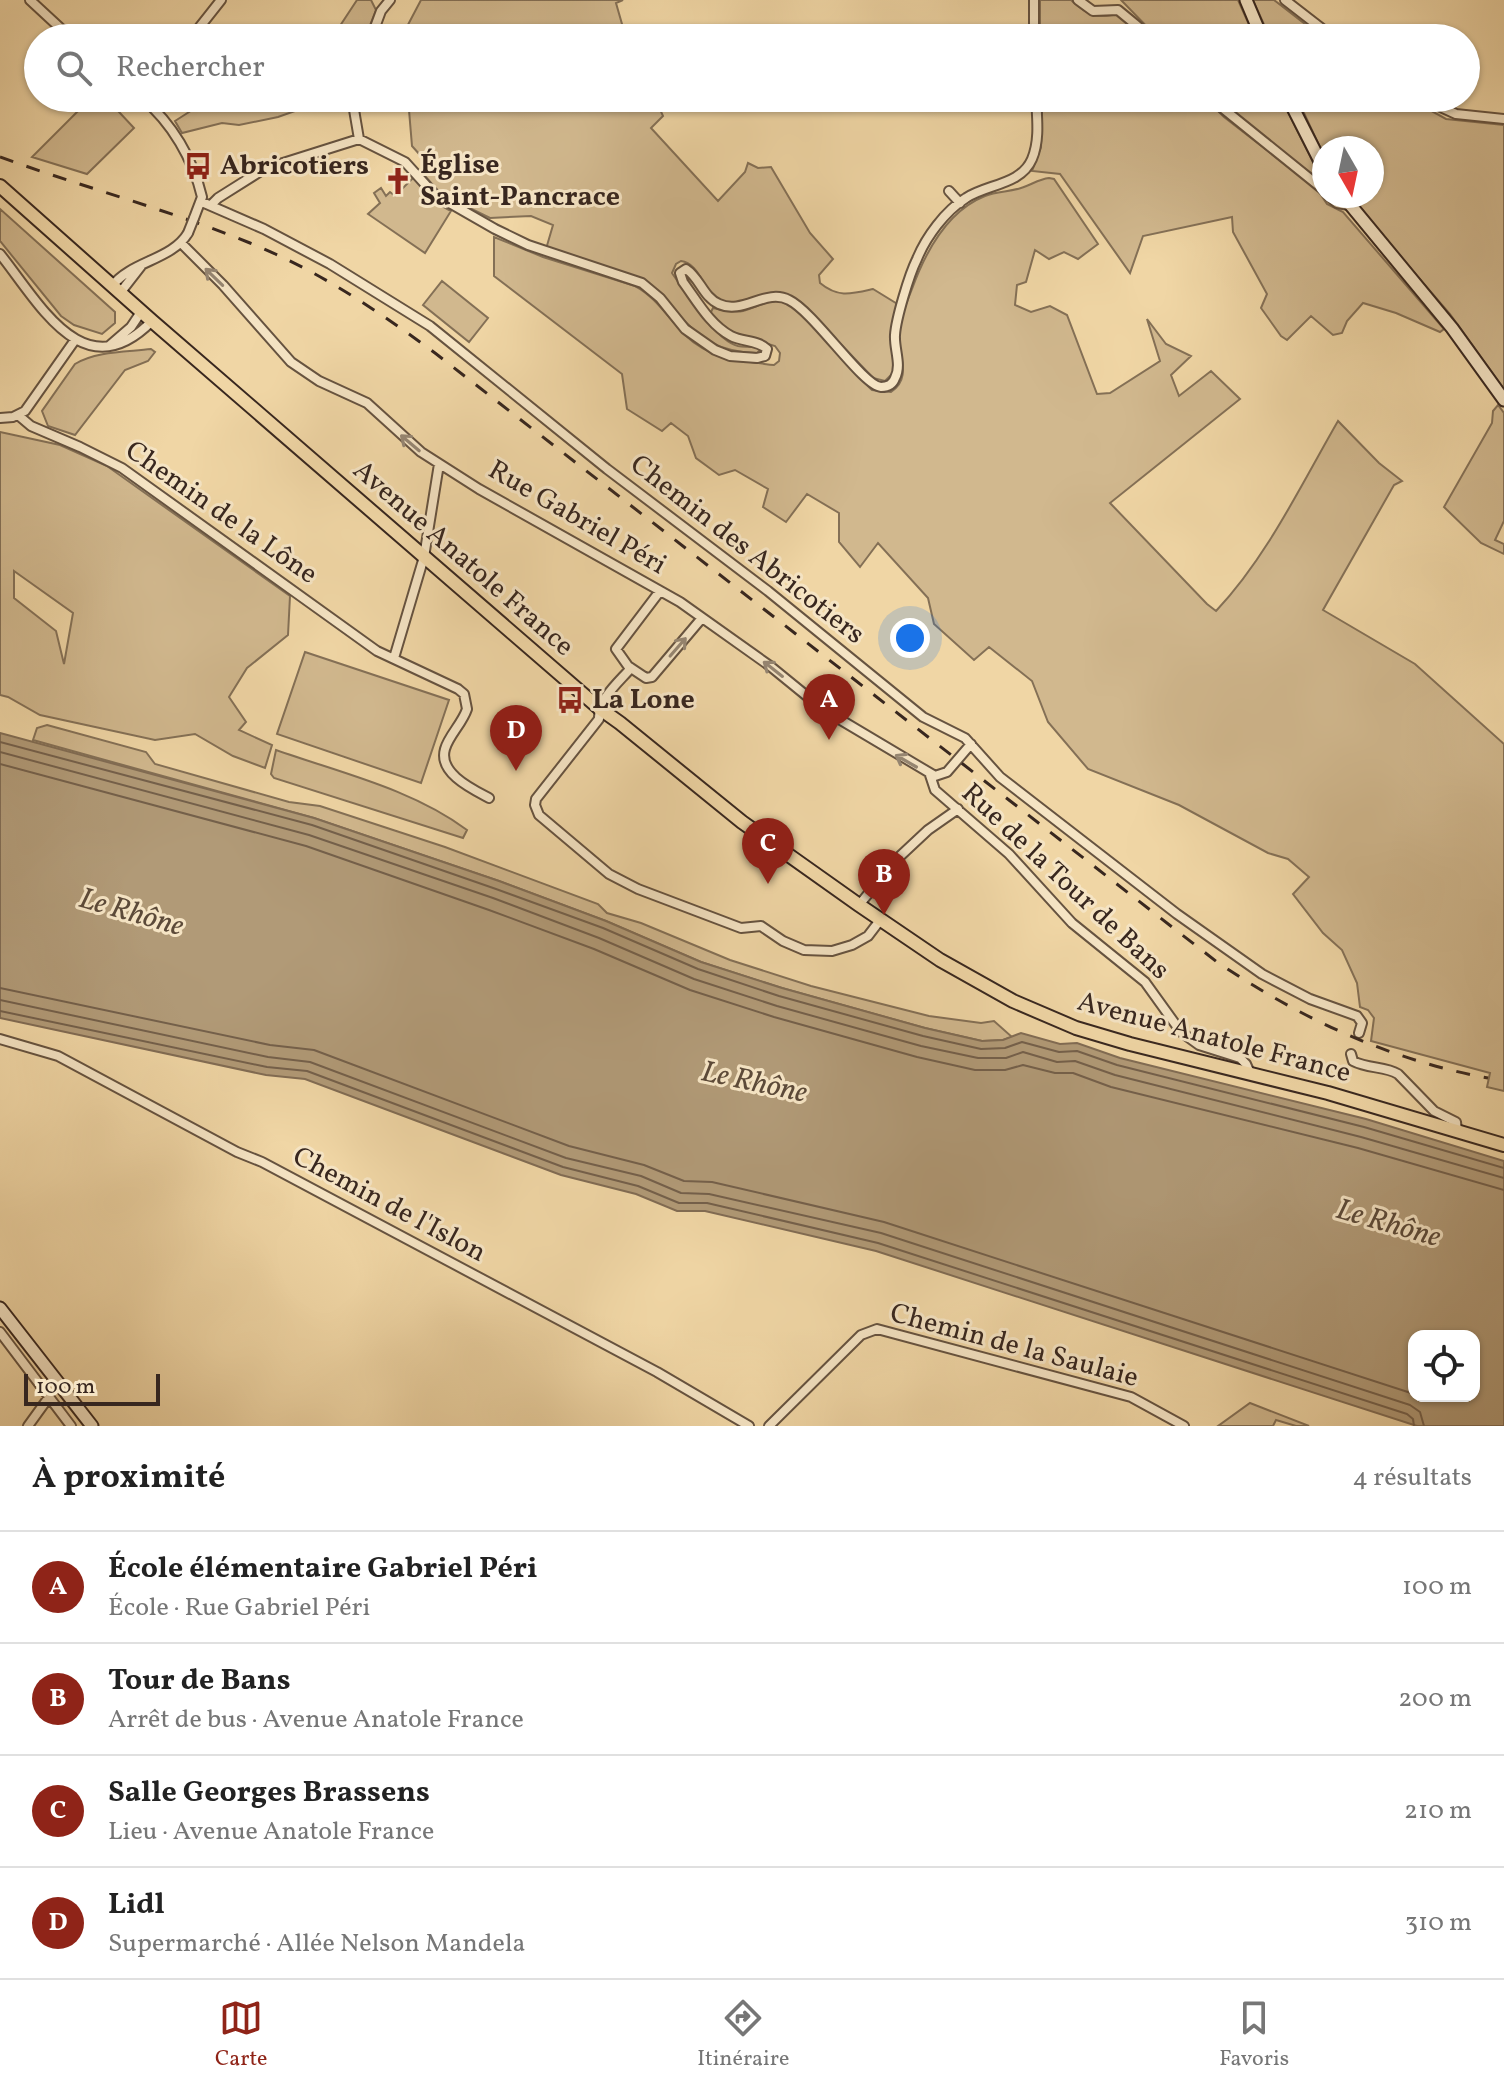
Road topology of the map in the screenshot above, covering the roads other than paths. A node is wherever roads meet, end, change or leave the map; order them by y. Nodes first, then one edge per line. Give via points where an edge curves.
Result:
1 (30, 0) edge
2 (221, 0) edge
3 (1034, 0) edge
4 (1078, 0) edge
5 (1246, 0) edge
6 (1285, 0) edge
7 (384, 2) edge
8 (56, 24) edge
9 (202, 24) edge
10 (376, 24) edge
11 (1034, 24) edge
12 (1137, 24) edge
13 (1256, 24) edge
14 (1316, 24) edge
15 (159, 112) edge
16 (354, 112) edge
17 (1036, 112) edge
18 (1227, 112) edge
19 (1295, 112) edge
20 (1452, 112) edge
21 (1504, 119) edge
22 (359, 139) junction
23 (1312, 145) edge
24 (1312, 180) edge
25 (0, 186) edge
26 (949, 191) dead end
27 (207, 203) junction
28 (960, 203) junction
29 (1353, 208) edge
30 (181, 243) junction
31 (0, 254) edge
32 (116, 289) junction
33 (146, 317) junction
34 (75, 340) junction
35 (1504, 400) edge
36 (18, 415) junction
37 (0, 418) edge
38 (439, 464) junction
39 (424, 557) junction
40 (660, 591) junction
41 (702, 618) junction
42 (394, 658) junction
43 (631, 668) junction
44 (599, 708) junction
45 (971, 744) junction
46 (930, 775) junction
47 (489, 798) dead end
48 (958, 809) junction
49 (859, 905) junction
50 (881, 919) junction
51 (1359, 1033) dead end
52 (0, 1039) edge
53 (1351, 1054) dead end
54 (1250, 1073) junction
55 (1457, 1131) junction
56 (1504, 1145) edge
57 (0, 1308) edge
58 (0, 1332) edge
59 (49, 1397) junction
60 (28, 1426) edge
61 (71, 1426) edge
62 (92, 1426) edge
63 (749, 1426) edge
64 (769, 1426) edge
65 (1184, 1426) edge

1 - 8 street
2 - 9 street
3 - 11 street
4 - 12 street via 1093,11 1124,12
5 - 13 street
6 - 14 street
7 - 10 street
15 - 27 street via 184,150
16 - 22 street
17 - 28 street via 1030,163 1010,180
18 - 24 street
19 - 23 street
20 - 21 street
22 - 27 street via 264,169
22 - 28 street via 405,162 450,206 528,245 642,283 685,329 730,356 757,358 767,349 718,327 680,273 686,269 693,274 711,300 727,307 787,298 879,387 890,385 897,375 895,332 916,260 932,232
25 - 32 main road, Avenue Anatole France
26 - 28 street
27 - 30 street, bridge
27 - 45 street, Chemin des Abricotiers via 330,264 430,326 923,717
29 - 35 street
30 - 32 street via 141,266
38 -> 30 street, Rue Gabriel Péri via 367,403 291,362
31 - 34 street
32 - 33 main road, Avenue Anatole France
33 - 34 street via 107,347
33 - 39 main road, Avenue Anatole France
34 - 36 street via 35,400
36 - 37 street
36 - 42 street, Chemin de la Lône via 122,468
38 - 39 street
38 - 40 street, Rue Gabriel Péri
39 - 42 street
39 - 44 main road, Avenue Anatole France
40 - 41 street, Rue Gabriel Péri
40 - 43 street via 616,649
43 -> 41 street via 652,677
46 -> 41 street, Rue Gabriel Péri via 824,710
42 - 47 street, Chemin de la Lône via 464,694 467,709 445,749 444,763
43 - 44 street
44 - 49 main road, Avenue Anatole France via 742,822
44 - 50 street via 599,719 535,805 539,815 609,874 741,928 761,926 804,950 852,945
45 - 46 street via 942,776
45 - 51 street, Chemin des Abricotiers via 1000,777 1177,914 1262,974 1357,1016 1362,1023
46 - 48 street, Rue de la Tour de Bans via 935,790
48 - 49 street via 897,859
48 - 54 street, Rue de la Tour de Bans via 1009,854 1068,919 1145,982 1181,1032 1199,1045 1240,1058
49 - 50 main road, Avenue Anatole France
50 - 54 main road, Avenue Anatole France via 962,974 1036,1012 1130,1044
52 - 63 street, Chemin de l'Islon via 58,1056 446,1259
53 - 55 street via 1360,1065 1398,1074 1434,1111 1456,1122
54 - 55 main road, Avenue Anatole France
55 - 56 main road, Avenue Anatole France
57 - 62 street
58 - 59 street
59 - 60 street
59 - 61 street
64 - 65 street, Chemin de la Saulaie via 861,1335 877,1329 1131,1397

